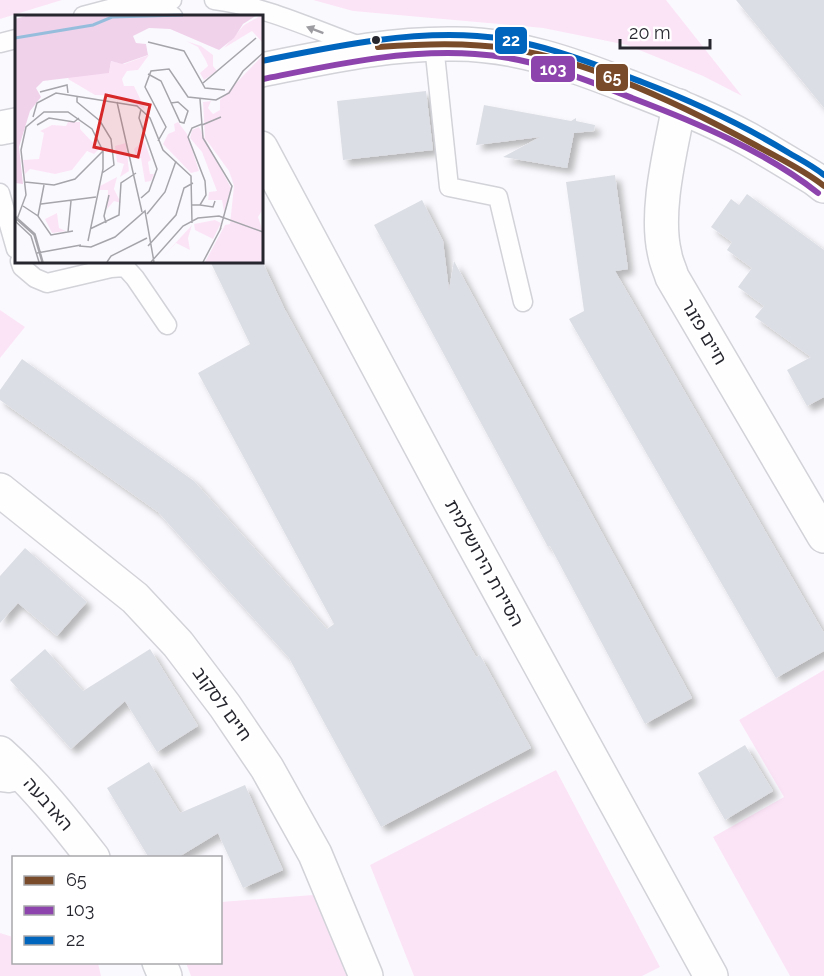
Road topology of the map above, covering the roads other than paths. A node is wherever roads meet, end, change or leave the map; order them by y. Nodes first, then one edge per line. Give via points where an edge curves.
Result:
1 (172, 0) edge
2 (214, 0) edge
3 (132, 6) junction
4 (87, 15) edge
5 (171, 15) edge
6 (15, 39) edge
7 (0, 44) edge
8 (434, 45) junction
9 (370, 49) junction
10 (262, 70) edge
11 (679, 106) junction
12 (15, 125) edge
13 (0, 129) edge
14 (262, 150) edge
15 (824, 186) edge
16 (0, 193) edge
17 (15, 246) edge
18 (20, 262) edge
19 (523, 302) dead end
20 (167, 325) dead end
21 (0, 490) edge
22 (824, 536) edge
23 (0, 753) edge
24 (13, 780) edge
25 (91, 856) edge
26 (366, 976) edge
27 (711, 976) edge

1 - 3 lane
9 -> 2 lane via 273,13
3 - 4 lane
3 - 5 lane
6 - 7 lane
8 - 9 street
8 - 11 street via 531,53
8 - 19 lane via 449,187 498,197
9 - 10 street
11 - 15 street via 747,139
11 - 22 street, חיים פזנר via 665,178 664,254 672,277
12 - 13 street
14 - 27 street, הסיירת הירושלמית
16 - 17 lane
18 - 20 lane via 35,278 46,283 125,267
21 - 26 street, חיים לסקוב via 135,598 178,644 225,705 267,768 315,854
23 - 24 street, הארבעה
24 - 25 street, הארבעה via 59,814

